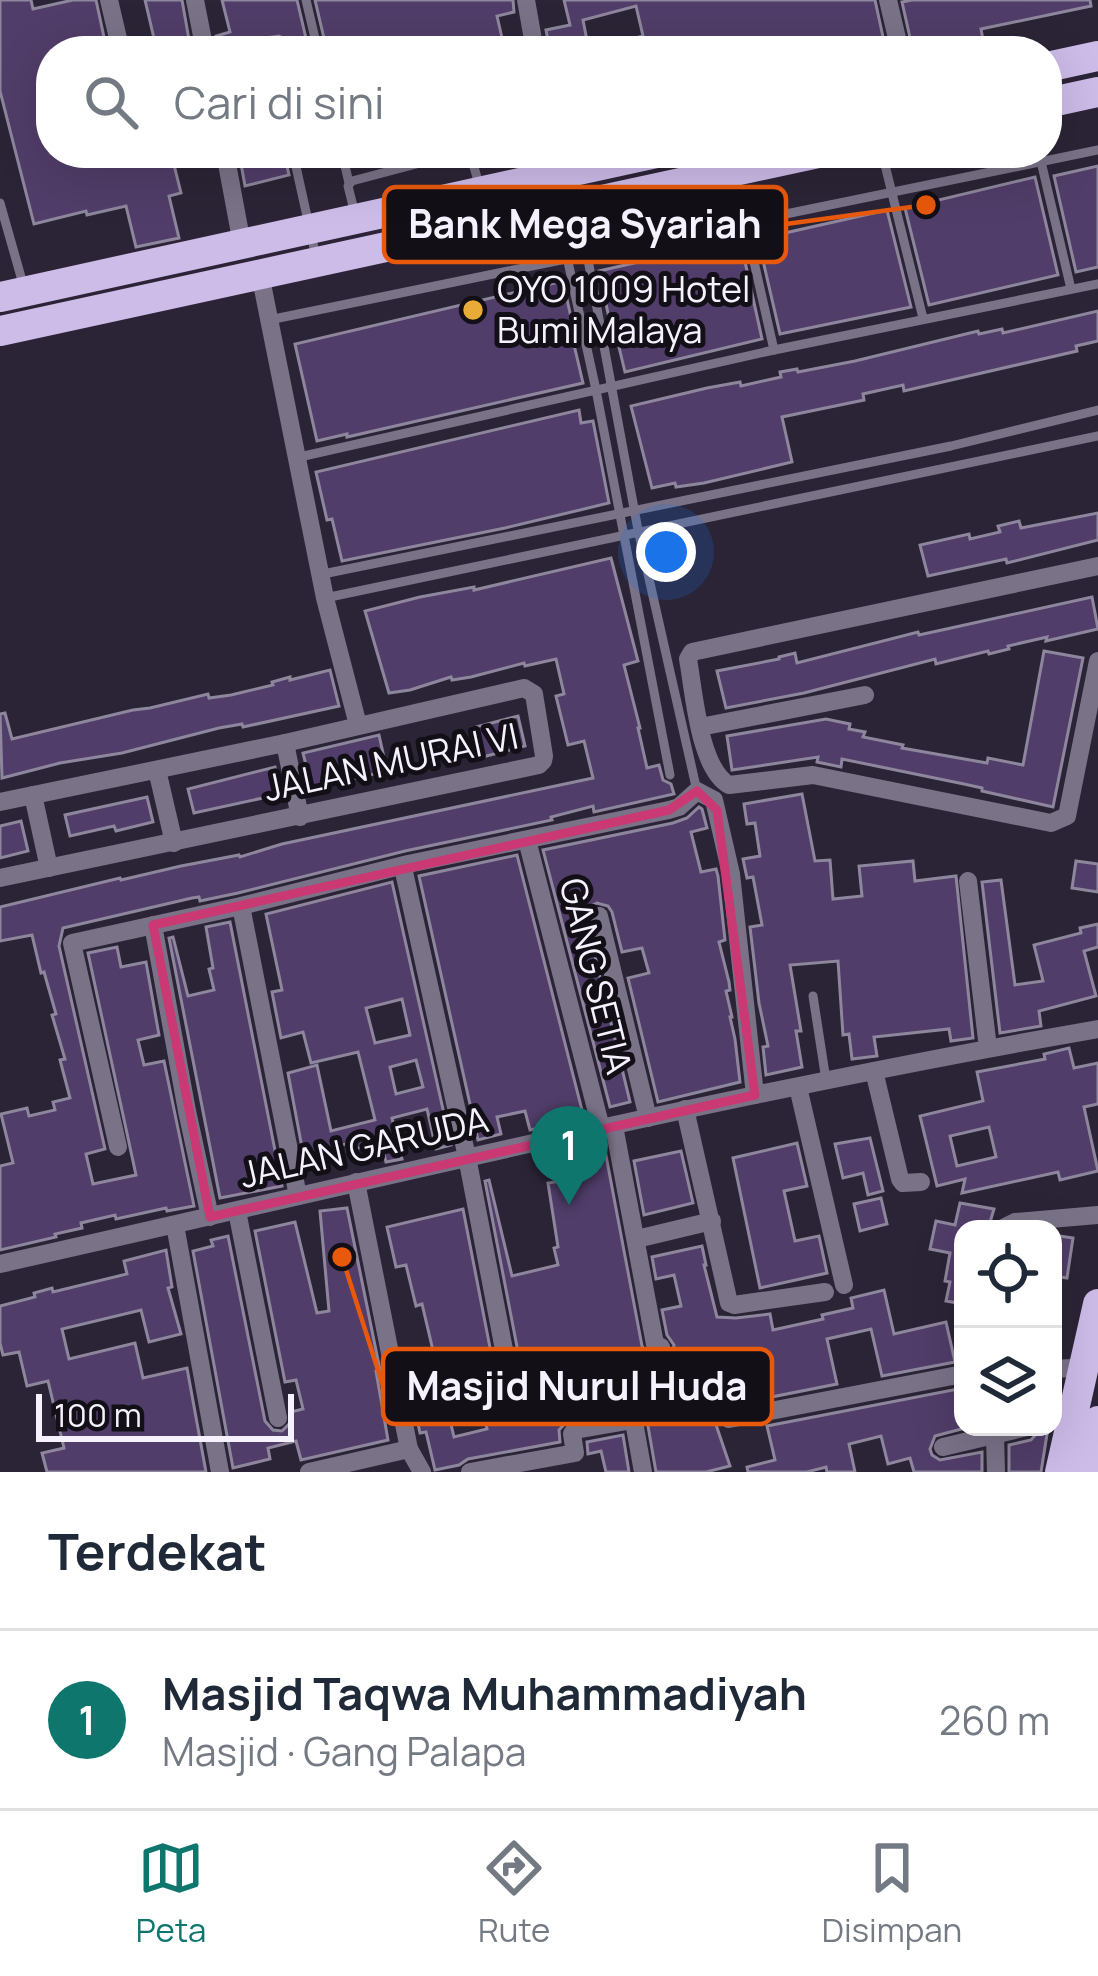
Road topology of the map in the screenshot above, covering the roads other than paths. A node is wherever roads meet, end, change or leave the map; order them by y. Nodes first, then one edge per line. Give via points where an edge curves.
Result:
1 (110, 0) edge
2 (195, 0) edge
3 (307, 0) edge
4 (526, 0) edge
5 (888, 0) edge
6 (118, 36) edge
7 (202, 36) edge
8 (315, 36) edge
9 (532, 36) edge
10 (896, 36) edge
11 (1098, 56) edge
12 (1062, 64) edge
13 (1098, 92) edge
14 (1062, 100) edge
15 (1098, 150) edge
16 (1062, 155) edge
17 (228, 168) edge
18 (296, 168) edge
19 (346, 168) edge
20 (404, 168) edge
21 (475, 168) edge
22 (544, 168) edge
23 (707, 168) edge
24 (886, 168) edge
25 (999, 168) edge
26 (1043, 168) edge
27 (350, 183) junction
28 (482, 191) junction
29 (894, 193) junction
30 (0, 202) edge
31 (568, 208) junction
32 (356, 219) junction
33 (745, 222) junction
34 (3, 227) edge
35 (310, 229) junction
36 (242, 244) junction
37 (587, 253) junction
38 (567, 258) junction
39 (317, 262) junction
40 (260, 274) junction
41 (1098, 284) edge
42 (1071, 290) junction
43 (13, 294) edge
44 (923, 318) junction
45 (268, 320) junction
46 (0, 331) edge
47 (774, 350) junction
48 (612, 387) junction
49 (596, 390) junction
50 (1098, 410) edge
51 (1098, 436) edge
52 (951, 446) junction
53 (296, 458) junction
54 (956, 468) junction
55 (634, 509) junction
56 (620, 512) junction
57 (638, 530) junction
58 (624, 534) junction
59 (1098, 566) edge
60 (321, 575) junction
61 (325, 598) junction
62 (666, 659) junction
63 (649, 664) junction
64 (1097, 673) edge
65 (865, 695) dead end
66 (358, 724) junction
67 (700, 727) junction
68 (285, 743) junction
69 (157, 770) junction
70 (670, 775) dead end
71 (697, 790) junction
72 (33, 795) junction
73 (0, 802) edge
74 (300, 817) junction
75 (527, 840) junction
76 (174, 843) junction
77 (49, 868) junction
78 (404, 872) dead end
79 (0, 878) edge
80 (968, 881) dead end
81 (241, 906) junction
82 (599, 916) dead end
83 (153, 925) junction
84 (813, 996) dead end
85 (1098, 1029) edge
86 (988, 1048) junction
87 (874, 1071) junction
88 (826, 1081) junction
89 (798, 1087) junction
90 (755, 1095) junction
91 (685, 1109) junction
92 (648, 1118) junction
93 (607, 1127) junction
94 (118, 1147) dead end
95 (466, 1157) junction
96 (356, 1182) junction
97 (921, 1182) dead end
98 (298, 1196) junction
99 (237, 1211) junction
100 (1098, 1215) edge
101 (210, 1217) junction
102 (1036, 1220) edge
103 (712, 1221) junction
104 (175, 1225) junction
105 (645, 1238) dead end
106 (0, 1264) edge
107 (1098, 1304) edge
108 (661, 1347) dead end
109 (506, 1360) dead end
110 (1092, 1367) edge
111 (1062, 1369) edge
112 (954, 1376) edge
113 (629, 1394) dead end
114 (278, 1418) dead end
115 (729, 1419) dead end
116 (1075, 1419) edge
117 (633, 1420) junction
118 (991, 1436) edge
119 (995, 1436) edge
120 (943, 1447) dead end
121 (409, 1449) junction
122 (578, 1462) edge
123 (220, 1472) edge
124 (309, 1472) edge
125 (422, 1472) edge
126 (470, 1472) edge
127 (643, 1472) edge
128 (996, 1472) edge
129 (1060, 1472) edge
130 (1086, 1472) edge

1 - 6 street
2 - 7 street
3 - 8 lane
4 - 9 street
5 - 10 street
11 - 12 main road
13 - 14 main road
15 - 16 lane
17 - 36 street
18 - 35 lane
19 - 27 lane
20 - 27 lane
21 - 28 lane
22 - 28 main road
23 - 31 main road
24 - 29 lane
25 - 29 lane
26 - 42 lane
27 - 32 lane
28 - 32 main road
29 - 33 lane
29 - 44 lane
30 - 34 lane
31 - 37 lane
31 - 38 lane
31 - 39 main road
32 - 35 main road
33 - 37 lane
33 - 47 lane
34 - 43 lane
35 - 36 main road
35 - 39 lane
36 - 43 main road
37 - 38 lane
37 - 48 lane
38 - 45 lane
38 - 49 lane
39 - 40 main road
40 - 45 street
40 - 46 main road
41 - 42 lane
42 - 44 lane
44 - 47 lane
45 - 53 street
47 - 48 lane
48 - 49 lane
48 - 55 lane
49 - 53 lane
49 - 56 lane
50 - 52 lane
51 - 54 lane
52 - 54 lane
52 - 55 lane
53 - 60 street
54 - 57 lane
55 - 56 lane
55 - 57 lane
56 - 58 lane
56 - 60 lane
57 - 58 lane
57 - 62 lane
58 - 61 lane
58 - 63 lane
59 - 67 street via 692,652
60 - 61 street
61 - 66 street
62 - 63 lane
62 - 71 lane
63 - 70 lane
64 - 67 street via 1067,816 1051,823 813,775 728,784 711,767
65 - 67 street
66 - 68 street, JALAN MURAI VI
66 - 74 street, JALAN MURAI VI via 528,688 544,761
68 - 69 street, JALAN MURAI VI
68 - 74 street
69 - 72 street, JALAN MURAI VI
69 - 76 street
71 - 75 street via 669,810
71 - 90 street via 713,800 731,874
72 - 73 street, JALAN MURAI VI
72 - 77 street
74 - 76 street, JALAN MURAI VI
75 - 81 street
75 - 93 street, GANG SETIA
76 - 77 street, JALAN MURAI VI
77 - 79 street, JALAN MURAI VI
78 - 95 street
80 - 86 street
81 - 83 street
81 - 98 street
82 - 92 street
83 - 94 street via 71,943
83 - 101 street
84 - 88 lane
85 - 86 street, JALAN GARUDA
86 - 87 street, JALAN GARUDA
87 - 88 street, JALAN GARUDA
87 - 97 street via 900,1179
88 - 89 street, JALAN GARUDA
89 - 90 street, JALAN GARUDA
89 - 103 street via 834,1288 729,1304
90 - 91 street, JALAN GARUDA
91 - 92 street, JALAN GARUDA
91 - 103 street
92 - 93 street, JALAN GARUDA
93 - 95 street, JALAN GARUDA
93 - 108 street, GANG SETIA
95 - 96 street, JALAN GARUDA
95 - 109 street
96 - 98 street, JALAN GARUDA
96 - 121 street
98 - 99 street, JALAN GARUDA
99 - 101 street, JALAN GARUDA
99 - 114 street
100 - 102 street
101 - 104 street, JALAN GARUDA
103 - 105 street
104 - 106 street, JALAN GARUDA
104 - 123 street
107 - 110 main road
110 - 111 street
110 - 116 main road
112 - 115 street
113 - 117 street
116 - 129 main road
116 - 130 main road
117 - 122 street via 575,1430
117 - 127 street
118 - 120 street
119 - 128 street
121 - 124 street
121 - 125 street
122 - 126 street

